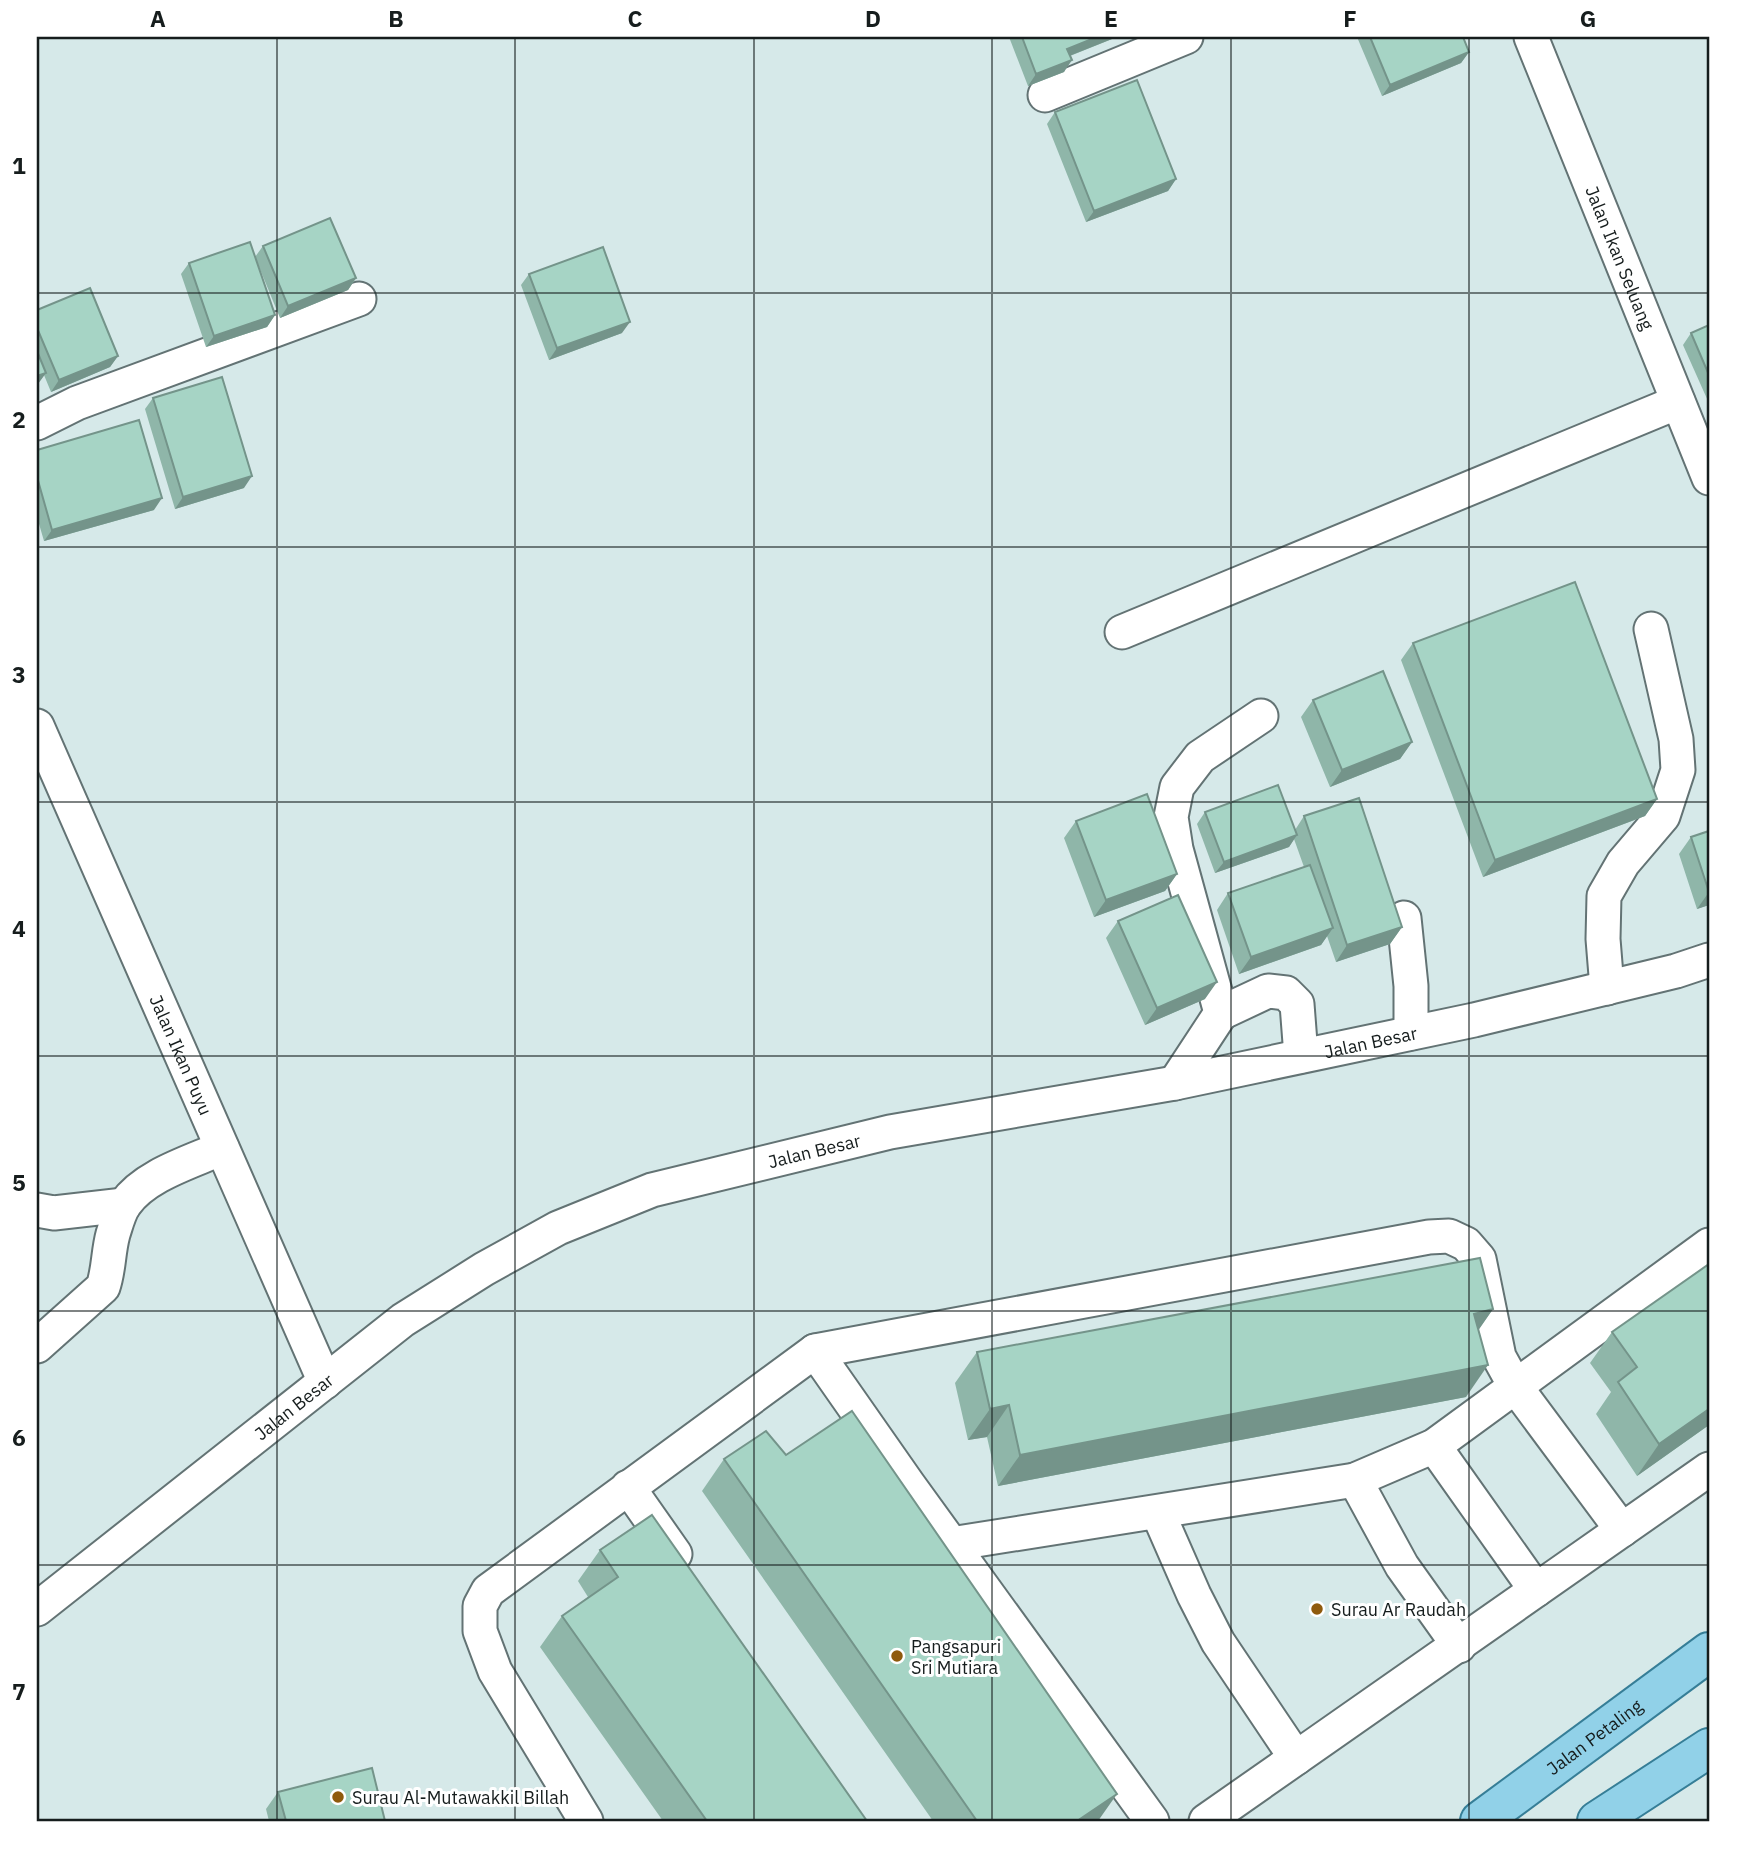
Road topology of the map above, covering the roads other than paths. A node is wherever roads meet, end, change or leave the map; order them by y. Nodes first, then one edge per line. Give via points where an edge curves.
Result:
1 (1186, 37) edge
2 (1531, 37) edge
3 (1045, 95) dead end
4 (359, 299) dead end
5 (1678, 402) junction
6 (37, 423) edge
7 (1709, 478) edge
8 (1651, 629) dead end
9 (1122, 632) dead end
10 (1261, 716) dead end
11 (37, 726) edge
12 (1405, 918) dead end
13 (1709, 960) edge
14 (1607, 988) junction
15 (1222, 1013) junction
16 (1411, 1033) junction
17 (1301, 1056) junction
18 (1175, 1083) junction
19 (222, 1148) junction
20 (124, 1205) junction
21 (37, 1210) edge
22 (1709, 1245) edge
23 (37, 1346) edge
24 (815, 1351) junction
25 (325, 1382) junction
26 (1514, 1386) junction
27 (1434, 1446) junction
28 (1709, 1469) edge
29 (1355, 1480) junction
30 (628, 1487) junction
31 (1158, 1513) junction
32 (1622, 1530) junction
33 (951, 1544) junction
34 (691, 1576) edge
35 (1536, 1590) junction
36 (37, 1609) edge
37 (1459, 1646) junction
38 (1709, 1652) edge
39 (1709, 1748) edge
40 (1296, 1758) junction
41 (586, 1821) edge
42 (1152, 1821) edge
43 (1206, 1821) edge
44 (1480, 1821) edge
45 (1597, 1821) edge

1 - 3 street
2 - 5 street, Jalan Ikan Seluang
4 - 6 street via 77,403
5 - 7 street, Jalan Ikan Seluang
5 - 9 street
8 - 14 street via 1676,739 1678,770 1664,816 1623,863 1604,896
10 - 15 street via 1200,757 1177,787 1171,817
11 - 19 street, Jalan Ikan Puyu
12 - 16 street
13 - 14 street, Jalan Besar
14 - 16 street, Jalan Besar
15 - 17 street via 1268,991 1286,993 1297,1004
15 - 18 street
16 - 17 street, Jalan Besar
17 - 18 street, Jalan Besar
18 - 25 street, Jalan Besar via 890,1132 652,1190 558,1228 484,1269 403,1320
19 - 20 street via 160,1176
19 - 25 street, Jalan Ikan Puyu
20 - 21 street via 54,1213
20 - 23 street via 112,1237 103,1287
22 - 26 street
24 - 26 street via 1448,1236 1466,1244 1479,1259 1499,1357
24 - 30 street
24 - 33 street
25 - 36 street, Jalan Besar
26 - 27 street
26 - 32 street
27 - 29 street
27 - 35 street
28 - 32 street
29 - 31 street
29 - 37 street via 1402,1566
30 - 34 street
30 - 41 street via 488,1591 481,1606 480,1631 495,1671
31 - 33 street
31 - 40 street via 1218,1642
32 - 35 street
33 - 42 street
35 - 37 street
37 - 40 street
38 - 44 main road, Jalan Petaling
39 - 45 main road
40 - 43 street

